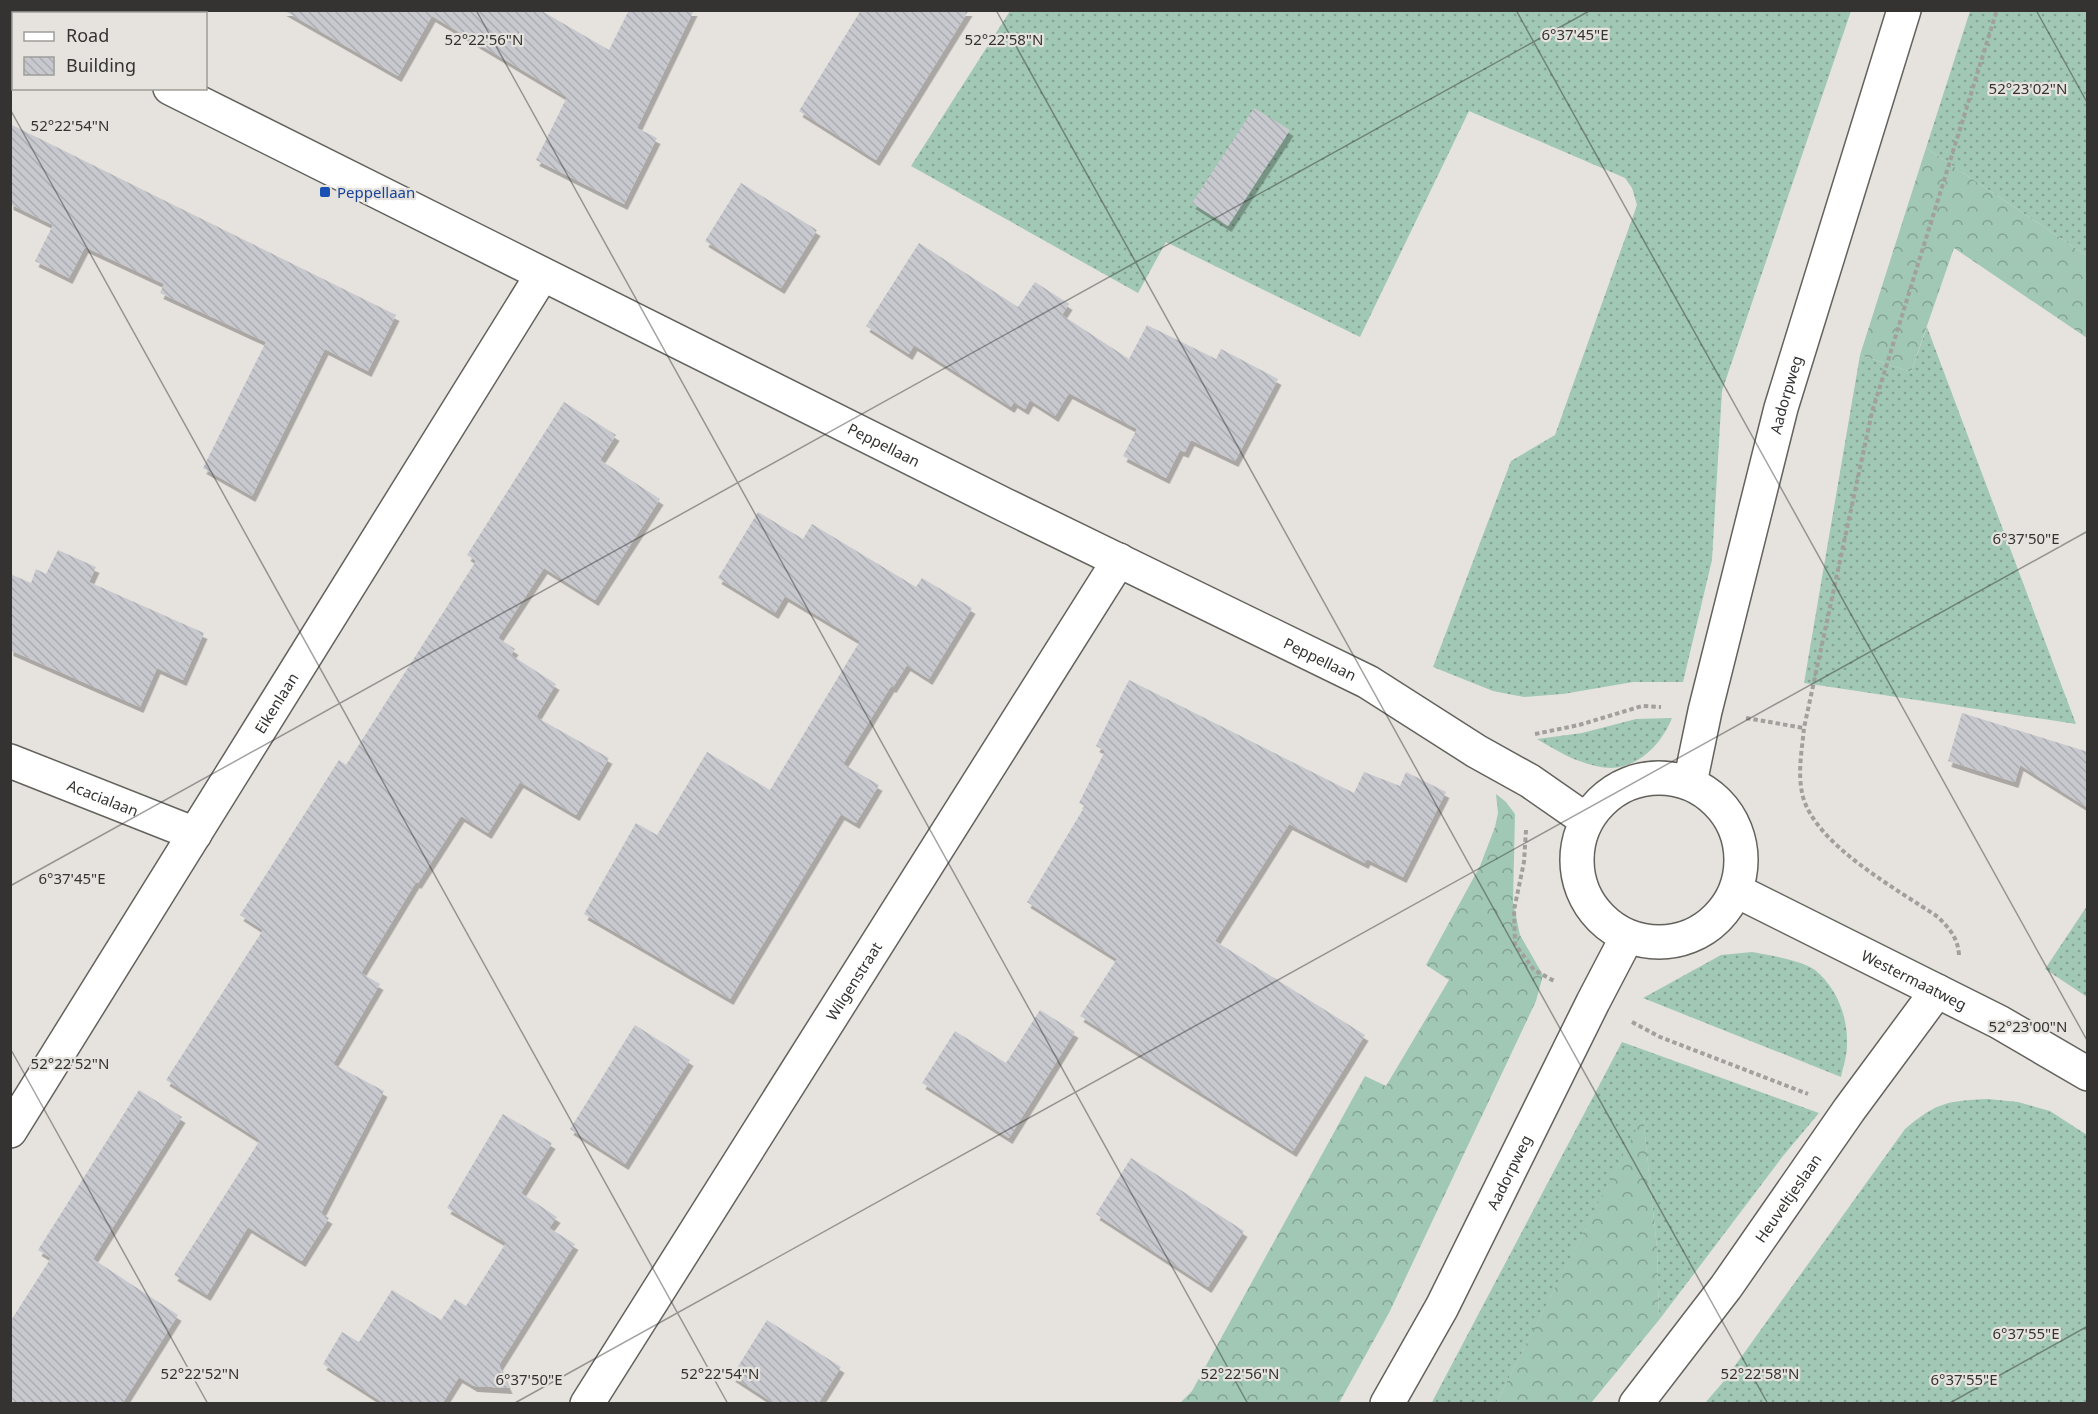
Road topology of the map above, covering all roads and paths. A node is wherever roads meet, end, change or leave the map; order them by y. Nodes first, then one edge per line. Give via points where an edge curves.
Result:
1 (1904, 10) edge
2 (1996, 10) edge
3 (174, 90) edge
4 (542, 275) junction
5 (1119, 560) junction
6 (1705, 711) junction
7 (1804, 728) junction
8 (1476, 751) junction
9 (10, 761) edge
10 (1530, 781) junction
11 (1690, 783) junction
12 (1586, 820) junction
13 (195, 834) junction
14 (1737, 891) junction
15 (1627, 937) junction
16 (1937, 991) junction
17 (1593, 1002) junction
18 (2088, 1074) edge
19 (1849, 1110) junction
20 (10, 1131) edge
21 (587, 1404) edge
22 (1388, 1404) edge
23 (1636, 1404) edge

1 - 6 street, Aadorpweg via 1781,408
2 - 7 path via 1872,412
3 - 4 street, Peppellaan
4 - 5 street, Peppellaan
4 - 13 street, Eikenlaan
5 - 8 street, Peppellaan via 1368,682
5 - 21 street, Wilgenstraat
6 - 7 path
6 - 8 path via 1642,706
6 - 11 street, Aadorpweg
7 - 16 path via 1800,771 1803,797 1814,822 1842,851 1951,929 1959,956
8 - 10 street, Peppellaan
9 - 13 street, Acacialaan
10 - 12 street, Peppellaan
10 - 17 path via 1524,862 1514,910 1515,944 1534,970
11 - 12 street via 1651,777 1613,791
11 - 14 street via 1717,802 1735,828 1742,859
12 - 15 street via 1576,853 1581,888 1599,918
13 - 20 street, Eikenlaan
14 - 15 street via 1710,926 1680,939 1670,943
14 - 16 street, Westermaatweg
15 - 17 street, Aadorpweg
16 - 18 street, Westermaatweg
16 - 19 street, Heuveltjeslaan
17 - 19 path via 1660,1037
17 - 22 street, Aadorpweg via 1442,1307
19 - 23 street, Heuveltjeslaan via 1726,1287

